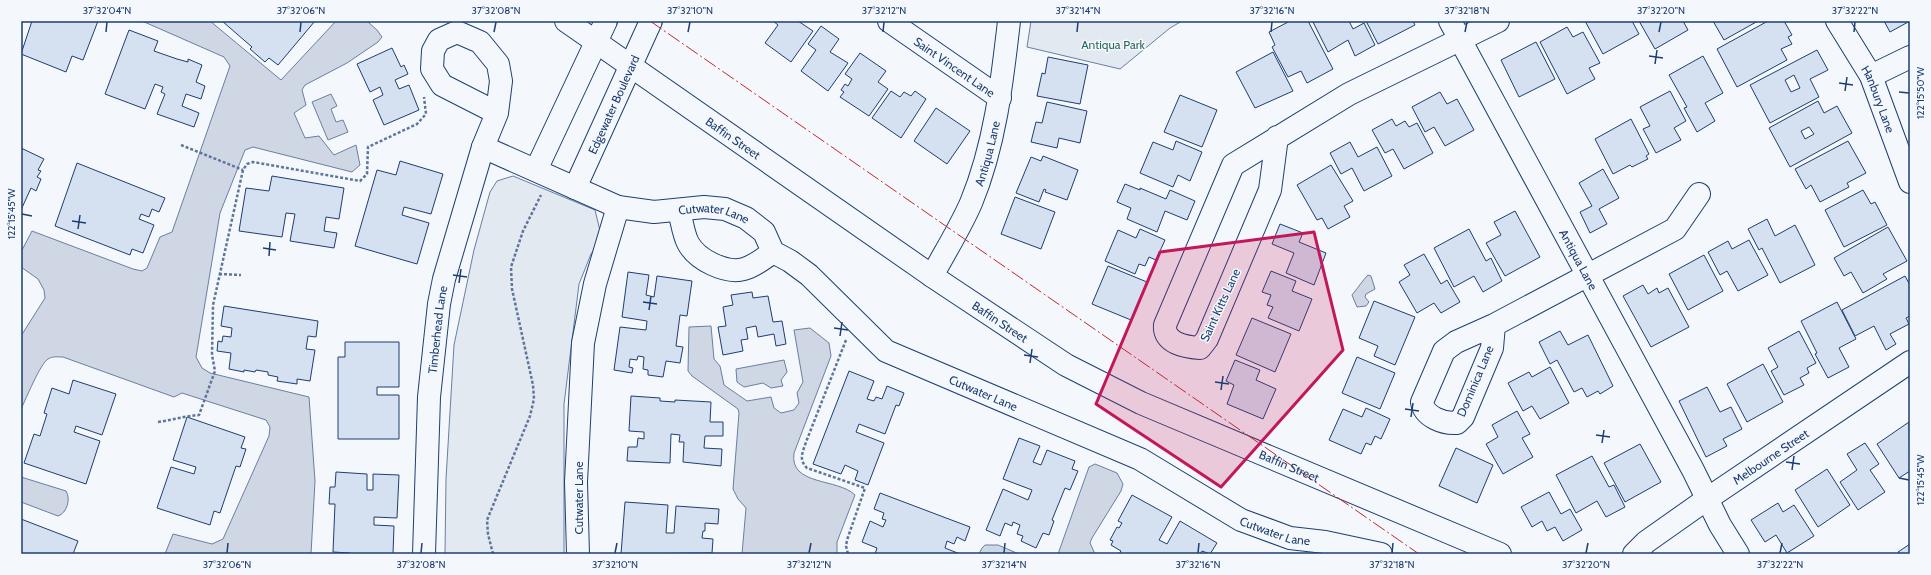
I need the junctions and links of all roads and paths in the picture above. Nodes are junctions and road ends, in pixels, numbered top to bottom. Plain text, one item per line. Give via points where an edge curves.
1 (566, 21) edge
2 (606, 21) edge
3 (651, 21) edge
4 (889, 21) edge
5 (1009, 21) edge
6 (1450, 21) edge
7 (1498, 21) edge
8 (1837, 21) edge
9 (1460, 40) junction
10 (596, 43) junction
11 (1910, 57) edge
12 (630, 66) junction
13 (1871, 76) junction
14 (440, 81) junction
15 (1000, 98) junction
16 (497, 113) junction
17 (1277, 137) junction
18 (181, 145) dead end
19 (483, 147) junction
20 (241, 170) junction
21 (544, 173) junction
22 (1910, 182) edge
23 (575, 188) junction
24 (1699, 194) dead end
25 (618, 207) junction
26 (679, 211) junction
27 (772, 252) junction
28 (220, 274) junction
29 (241, 275) dead end
30 (932, 276) junction
31 (1588, 276) junction
32 (853, 320) junction
33 (1494, 325) dead end
34 (1910, 362) edge
35 (158, 422) dead end
36 (1707, 499) junction
37 (424, 554) edge
38 (493, 554) edge
39 (578, 554) edge
40 (848, 554) edge
41 (1381, 554) edge
42 (1500, 554) edge
43 (1634, 554) edge
44 (1738, 554) edge

1 - 10 street, Baffin Street
2 - 10 street
3 - 12 street, Edgewater Boulevard
4 - 15 street, Saint Vincent Lane
5 - 15 street, Antiqua Lane
6 - 9 street, Antiqua Lane
7 - 9 street, Saint Kitts Lane
8 - 13 street, Hanbury Lane
9 - 17 street, Saint Kitts Lane via 1349,94
9 - 31 street, Antiqua Lane
10 - 12 street, Baffin Street
10 - 21 street
11 - 13 street
12 - 23 street, Edgewater Boulevard
12 - 30 street, Baffin Street
13 - 22 street, Hanbury Lane
14 - 16 street via 442,85
14 - 16 street, Timberhead Lane via 432,69 433,51 439,40 457,32 480,42 498,64 501,81
14 - 20 path via 424,92 426,114 417,124 368,147 367,174 360,181 253,162
15 - 30 street, Antiqua Lane via 982,172 970,204
16 - 19 street, Timberhead Lane
17 - 17 street, Saint Kitts Lane via 1233,165 1165,325 1164,332 1168,339 1189,347 1200,348 1207,339 1270,190
18 - 20 path
19 - 21 street, Cutwater Lane
19 - 37 street, Timberhead Lane via 439,304 429,397
20 - 28 path
21 - 23 street, Cutwater Lane
21 - 38 path via 511,268 512,289 534,399 522,437 487,520
23 - 25 street, Cutwater Lane
24 - 31 street via 1675,229
25 - 26 street, Cutwater Lane via 654,212
25 - 39 street, Cutwater Lane via 594,284 583,343 576,482
26 - 27 street, Cutwater Lane via 704,207 725,209 746,218 764,232
26 - 27 street via 689,245 695,253 711,263 731,270 743,270 756,265
27 - 32 street, Cutwater Lane via 809,275
28 - 29 path
28 - 35 path via 213,305 214,371 199,415
30 - 42 street, Baffin Street via 1066,365 1141,403
31 - 33 street
31 - 36 street, Antiqua Lane
32 - 40 path via 801,458 807,468 865,488 847,540
32 - 41 street, Cutwater Lane via 886,351 1140,459 1241,520 1290,538 1325,542
34 - 36 street, Melbourne Street
36 - 43 street, Melbourne Street via 1646,542
36 - 44 street, Antiqua Lane

